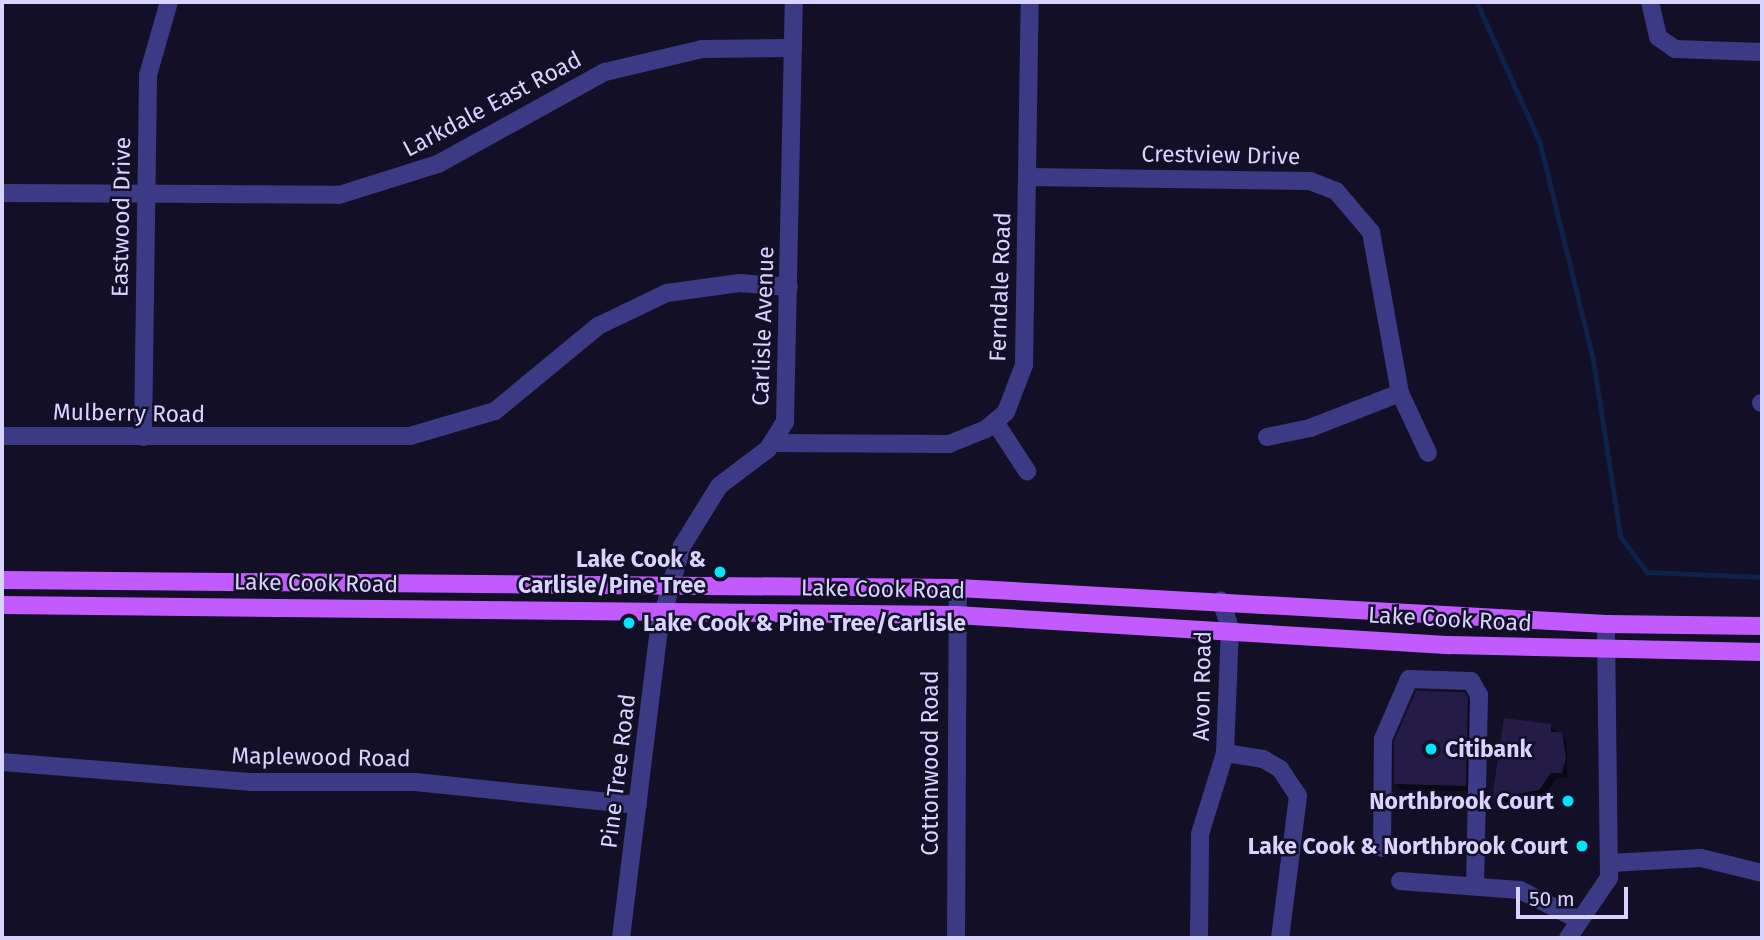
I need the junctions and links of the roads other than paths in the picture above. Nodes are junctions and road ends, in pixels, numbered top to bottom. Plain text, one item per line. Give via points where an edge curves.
1 (169, 2) edge
2 (794, 2) edge
3 (1030, 2) edge
4 (1650, 2) edge
5 (793, 48) junction
6 (1762, 52) edge
7 (1027, 177) junction
8 (2, 192) edge
9 (146, 194) junction
10 (789, 287) junction
11 (1399, 393) junction
12 (995, 422) junction
13 (2, 436) edge
14 (1267, 436) dead end
15 (143, 437) junction
16 (773, 443) junction
17 (1428, 453) dead end
18 (1027, 471) dead end
19 (2, 580) edge
20 (673, 584) junction
21 (958, 588) junction
22 (1221, 600) junction
23 (2, 605) edge
24 (666, 610) junction
25 (957, 615) junction
26 (1606, 624) junction
27 (1762, 625) edge
28 (1230, 628) junction
29 (1606, 650) junction
30 (1762, 652) edge
31 (1225, 753) junction
32 (2, 762) edge
33 (638, 805) junction
34 (1382, 848) dead end
35 (1610, 863) junction
36 (1762, 873) edge
37 (1400, 881) dead end
38 (1475, 885) junction
39 (1577, 919) junction
40 (621, 938) edge
41 (956, 938) edge
42 (1199, 938) edge
43 (1280, 938) edge
44 (1568, 938) edge

1 - 9 street, Eastwood Drive via 148,75
2 - 5 street, Carlisle Avenue
3 - 7 street, Ferndale Road
4 - 6 street via 1658,37 1675,50
5 - 9 street, Larkdale East Road via 702,49 656,57 564,91 404,178 339,195
5 - 10 street, Carlisle Avenue
7 - 11 street, Crestview Drive via 1324,184 1353,206 1371,232
7 - 12 street, Ferndale Road via 1024,365 1018,390
8 - 9 street, Larkdale East Road
9 - 15 street, Eastwood Drive
10 - 15 street, Mulberry Road via 703,285 632,307 571,348 522,395 454,427 365,440
10 - 16 street, Carlisle Avenue via 788,396
11 - 14 street via 1310,428
11 - 17 street, Crestview Drive
12 - 16 street, Ferndale Road via 969,439 933,446
12 - 18 street
13 - 15 street, Mulberry Road
16 - 20 street via 719,486 696,515
19 - 20 main road, Lake Cook Road
20 - 21 main road, Lake Cook Road
20 - 24 street
21 - 22 main road, Lake Cook Road
21 - 25 street, Cottonwood Road
22 - 26 main road, Lake Cook Road
22 - 28 street, Avon Road
23 - 24 main road, Lake Cook Road
24 - 25 main road, Lake Cook Road
24 - 33 street, Pine Tree Road
25 - 28 main road, Lake Cook Road
25 - 41 street, Cottonwood Road
26 - 27 main road, Lake Cook Road
26 - 29 street
28 - 29 main road, Lake Cook Road
28 - 31 street, Avon Road
29 - 30 main road, Lake Cook Road
29 - 35 street
31 - 42 street, Avon Road via 1200,834
31 - 43 street via 1272,764 1293,779 1298,796
32 - 33 street, Maplewood Road via 252,782 415,782
33 - 40 street, Pine Tree Road
34 - 38 street via 1383,739 1409,679 1471,681 1479,695
35 - 36 street via 1701,858
35 - 39 street via 1602,892
37 - 38 street
38 - 39 street via 1520,890
39 - 44 street

